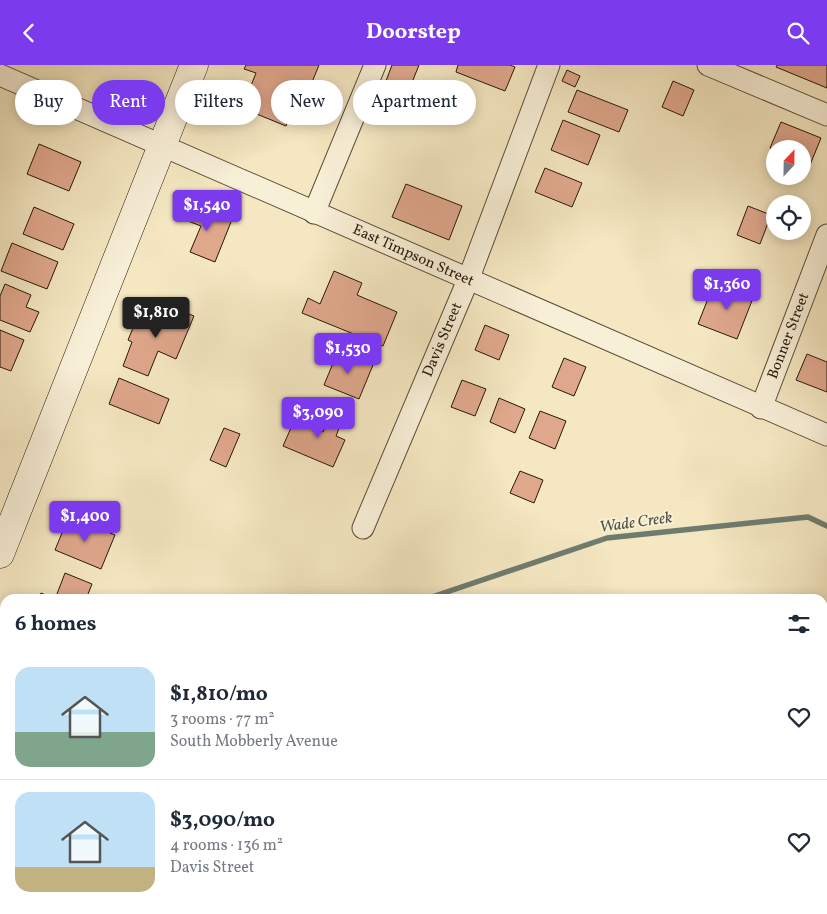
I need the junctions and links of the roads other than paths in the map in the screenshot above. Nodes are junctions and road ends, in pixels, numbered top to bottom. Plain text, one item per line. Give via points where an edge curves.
1 (194, 65) edge
2 (375, 65) edge
3 (548, 65) edge
4 (708, 65) edge
5 (0, 75) edge
6 (827, 115) edge
7 (161, 146) junction
8 (314, 213) junction
9 (827, 235) edge
10 (468, 280) junction
11 (761, 408) junction
12 (827, 435) edge
13 (363, 528) dead end
14 (0, 554) edge

1 - 7 main road
2 - 8 street
3 - 10 street, Davis Street
4 - 6 street
5 - 7 street, East Timpson Street
7 - 8 street, East Timpson Street
7 - 14 main road
8 - 10 street, East Timpson Street
9 - 11 street, Bonner Street
10 - 11 street, East Timpson Street
10 - 13 street, Davis Street
11 - 12 street, East Timpson Street

